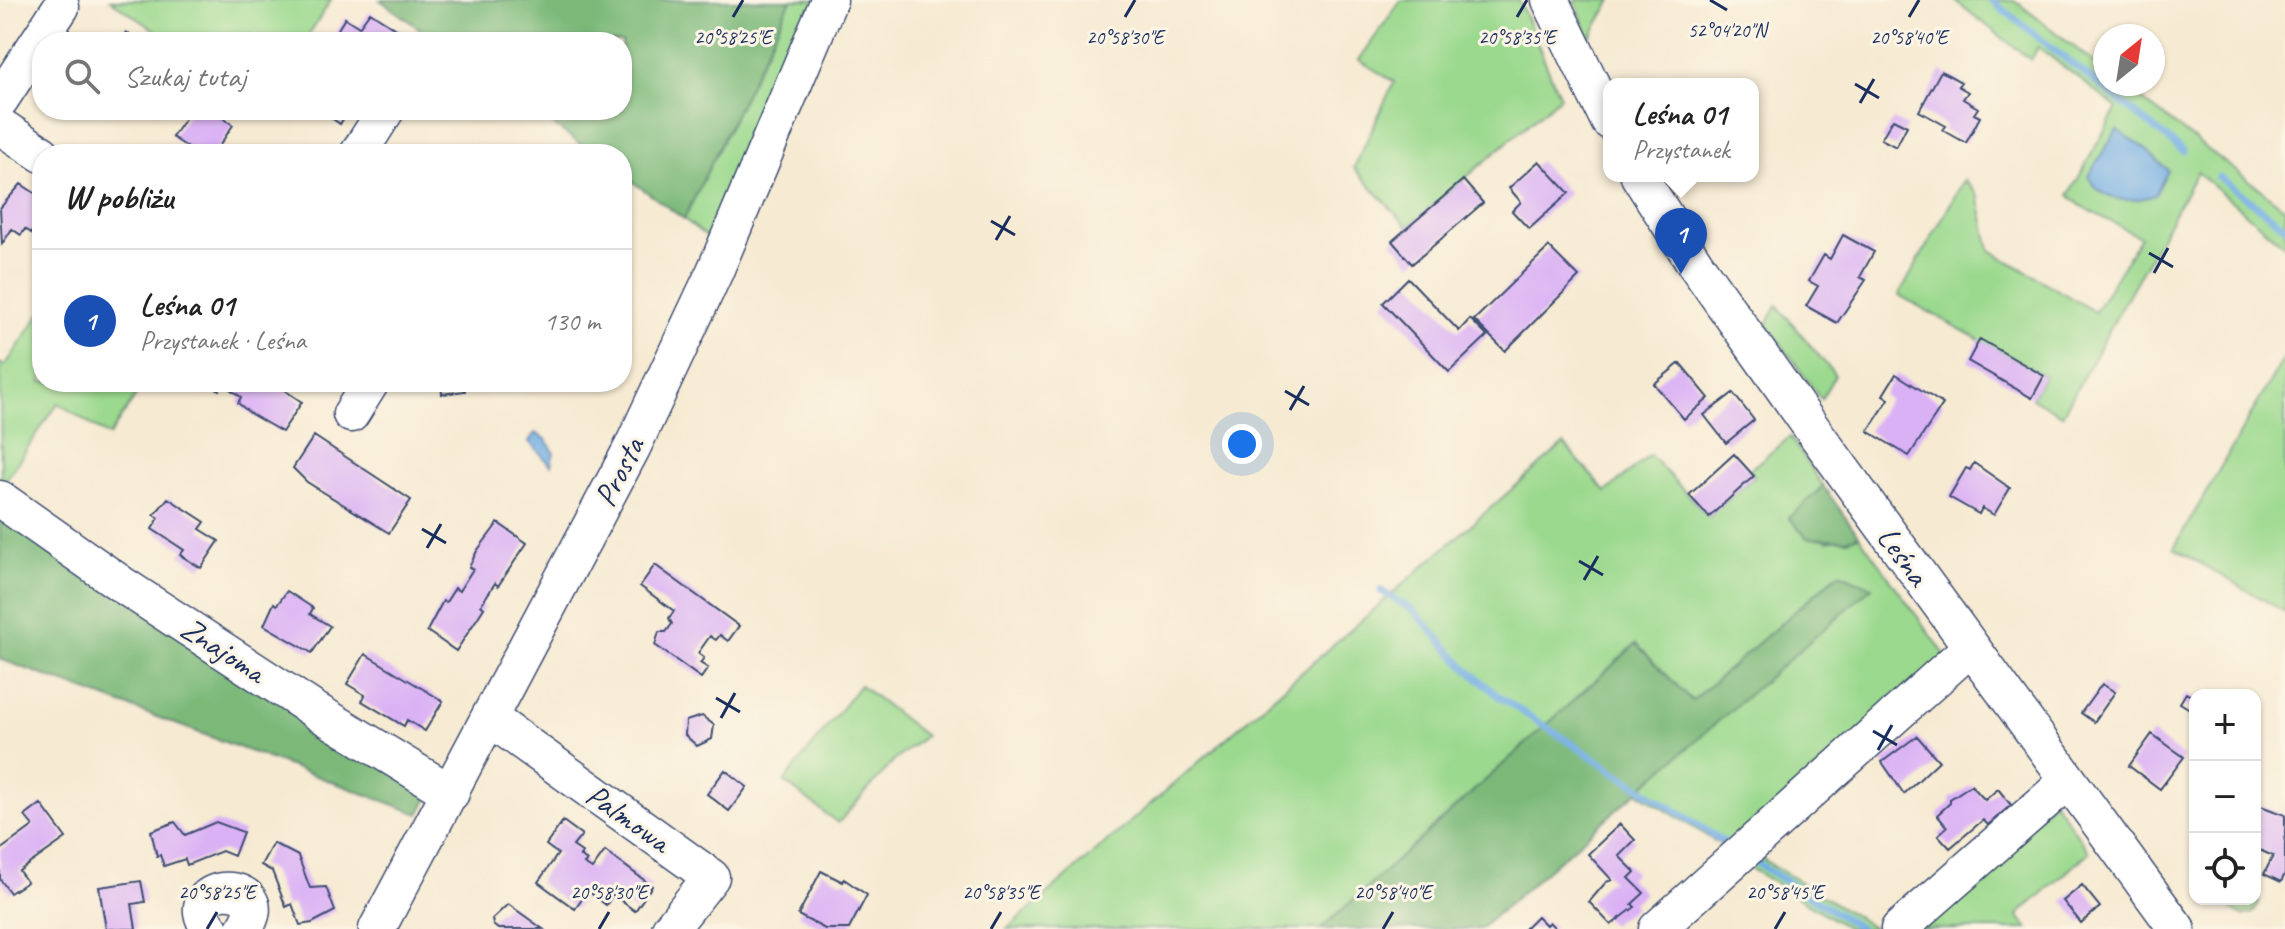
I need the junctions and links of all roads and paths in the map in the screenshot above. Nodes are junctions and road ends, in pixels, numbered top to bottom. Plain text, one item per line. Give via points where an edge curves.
1 (829, 0) edge
2 (1550, 0) edge
3 (61, 7) dead end
4 (45, 32) edge
5 (32, 51) edge
6 (0, 100) edge
7 (1603, 109) edge
8 (380, 120) edge
9 (0, 126) edge
10 (364, 144) edge
11 (32, 147) edge
12 (1643, 182) edge
13 (365, 392) edge
14 (351, 414) dead end
15 (0, 499) edge
16 (1970, 648) junction
17 (491, 719) junction
18 (2068, 781) junction
19 (451, 793) junction
20 (210, 929) edge
21 (244, 929) edge
22 (377, 929) edge
23 (670, 929) edge
24 (1657, 929) edge
25 (1899, 929) edge
26 (2177, 929) edge

1 - 17 street, Prosta via 715,271 632,448 532,630
2 - 7 street
3 - 4 street
5 - 6 street
8 - 10 street
9 - 11 street
12 - 16 street, Leśna via 1696,265
13 - 14 street
15 - 19 street, Znajoma via 147,601
16 - 18 street, Leśna
16 - 24 street
17 - 19 street, Prosta
17 - 23 street, Palmowa via 711,877
18 - 25 street
18 - 26 street, Leśna
19 - 22 street, Prosta
20 - 21 street via 203,906 208,897 226,889 237,890 250,905

